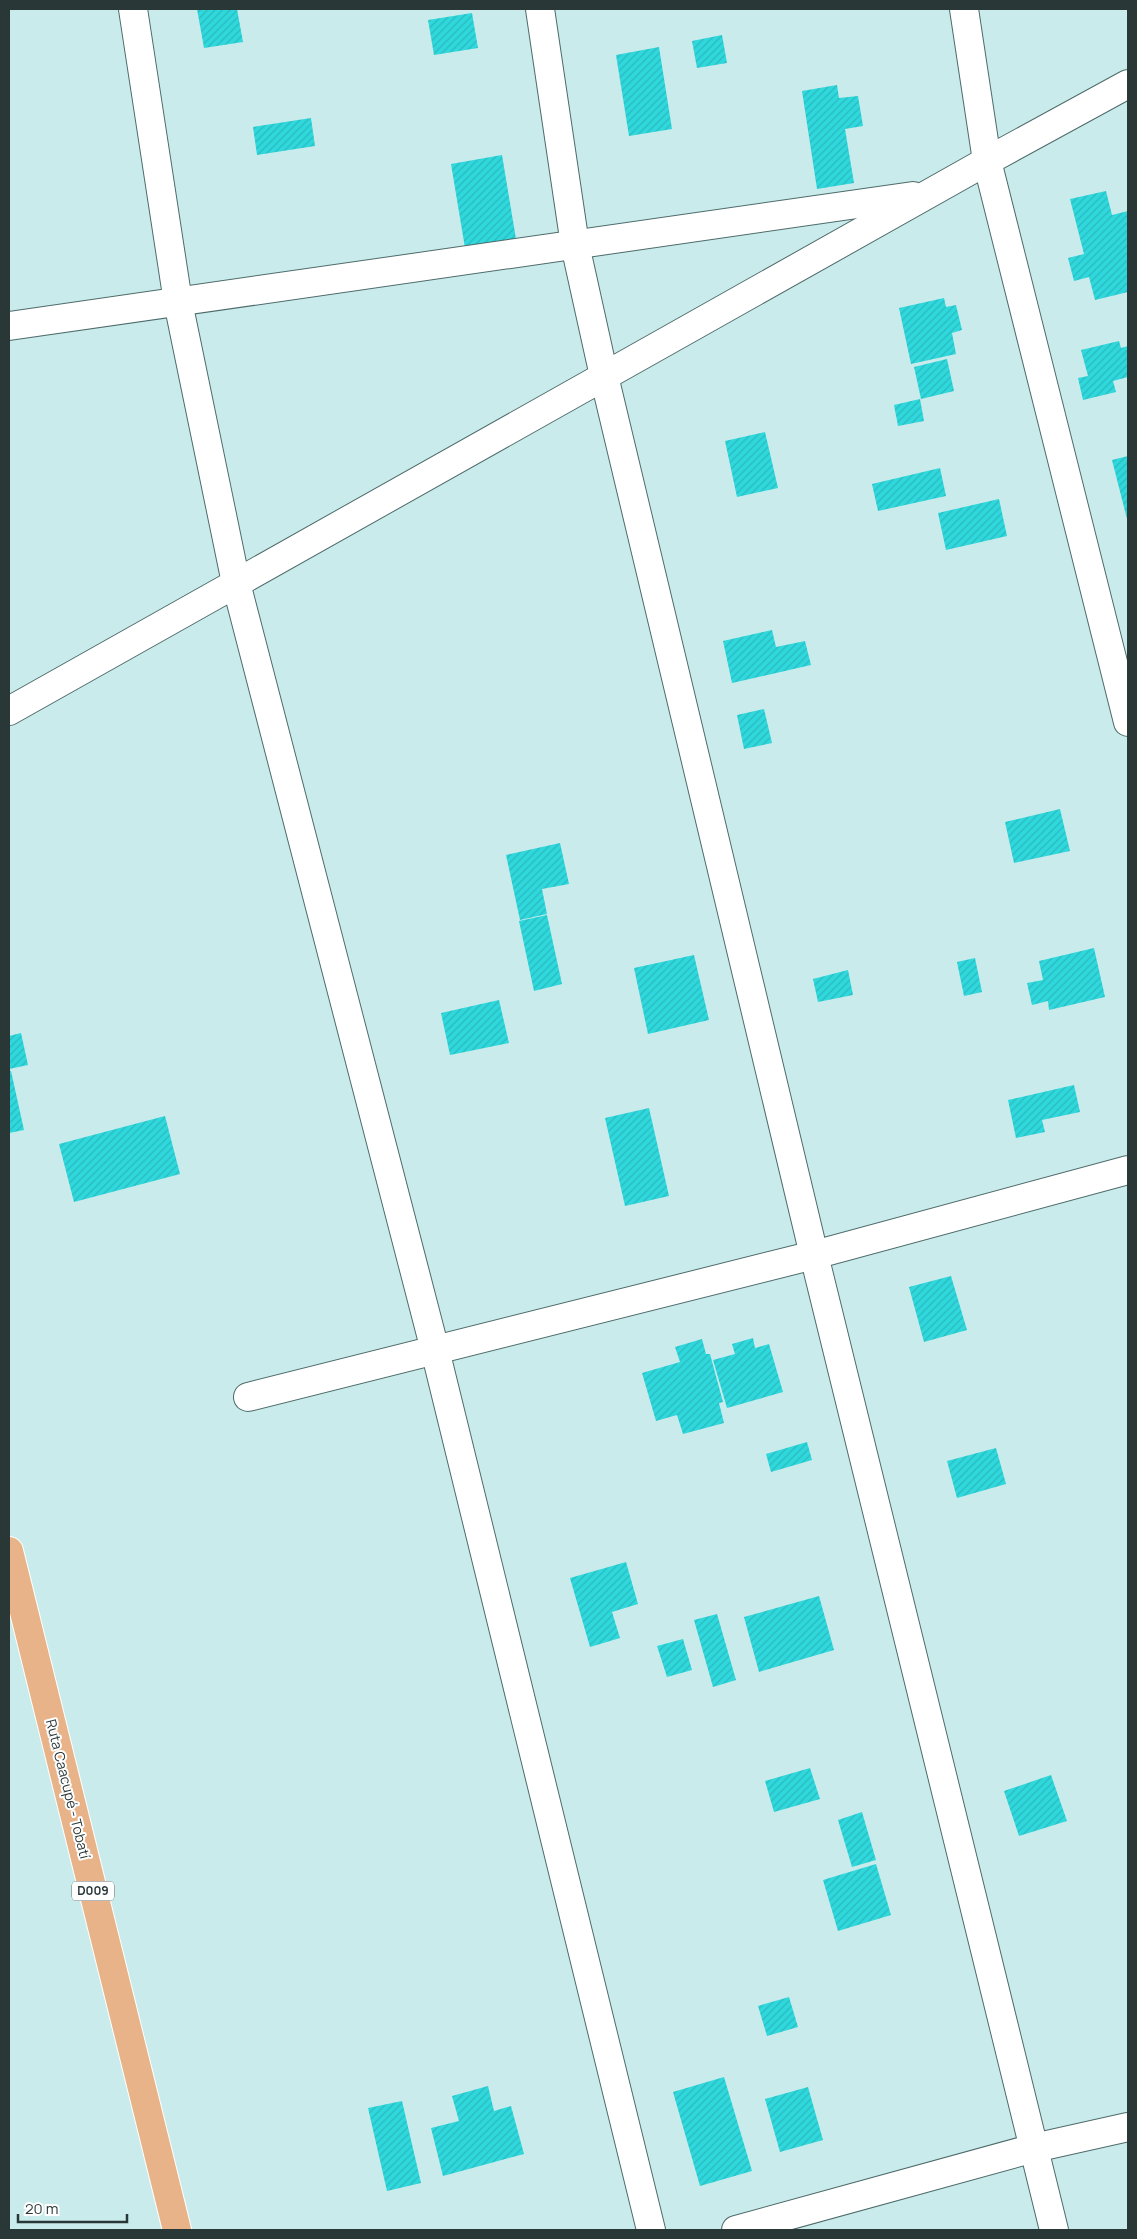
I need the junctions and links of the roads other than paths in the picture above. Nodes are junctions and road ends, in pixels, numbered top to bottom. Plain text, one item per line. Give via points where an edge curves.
1 (132, 9) edge
2 (540, 9) edge
3 (964, 9) edge
4 (1128, 84) edge
5 (987, 161) junction
6 (929, 194) junction
7 (576, 245) junction
8 (178, 302) junction
9 (9, 326) edge
10 (604, 376) junction
11 (236, 583) junction
12 (9, 711) edge
13 (1128, 722) edge
14 (1128, 1170) edge
15 (814, 1255) junction
16 (435, 1350) junction
17 (248, 1397) dead end
18 (9, 1551) edge
19 (1128, 2127) edge
20 (1034, 2148) junction
21 (177, 2230) edge
22 (651, 2230) edge
23 (736, 2230) edge
24 (1054, 2230) edge

1 - 8 street
2 - 7 street
3 - 5 street
4 - 5 street
5 - 6 street
5 - 13 street
6 - 7 street
6 - 10 street
7 - 8 street
7 - 10 street
8 - 9 street
8 - 11 street
10 - 11 street
10 - 15 street
11 - 12 street
11 - 16 street
14 - 15 street
15 - 16 street
15 - 20 street
16 - 17 street
16 - 22 street
18 - 21 main road, Ruta Caacupé - Tobatí / D009
19 - 20 street
20 - 23 street
20 - 24 street

